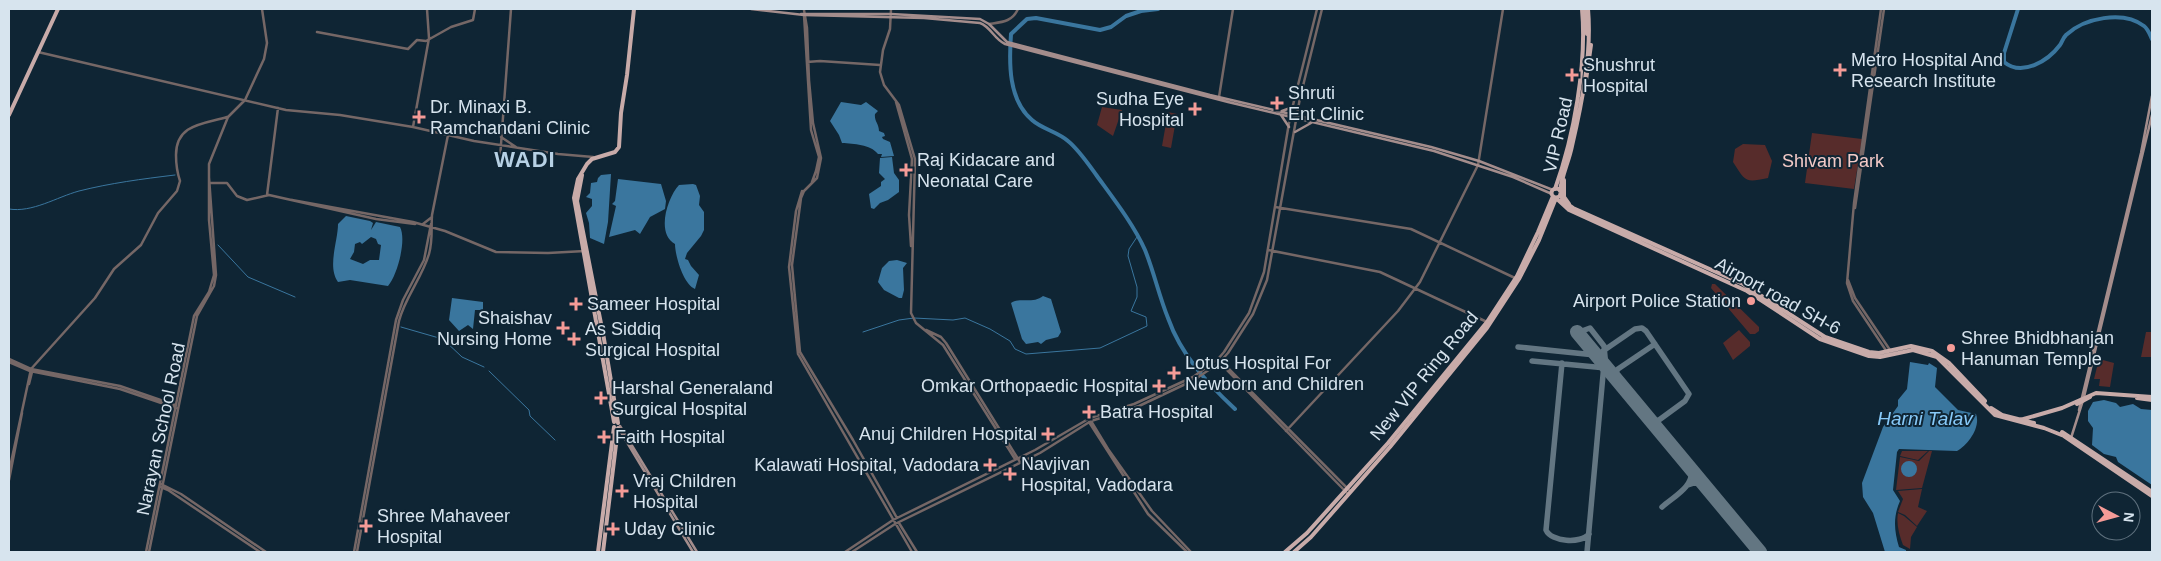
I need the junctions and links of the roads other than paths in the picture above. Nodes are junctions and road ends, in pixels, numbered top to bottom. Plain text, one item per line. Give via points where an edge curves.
1 (58, 9) edge
2 (262, 9) edge
3 (426, 9) edge
4 (475, 9) edge
5 (511, 9) edge
6 (633, 9) edge
7 (751, 9) edge
8 (891, 9) edge
9 (1018, 9) edge
10 (1233, 9) edge
11 (1317, 9) edge
12 (1322, 9) edge
13 (1503, 9) edge
14 (1587, 9) edge
15 (1882, 9) edge
16 (804, 13) edge
17 (891, 15) junction
18 (987, 24) junction
19 (316, 32) dead end
20 (429, 38) junction
21 (38, 52) junction
22 (807, 62) junction
23 (880, 65) junction
24 (1096, 67) junction
25 (1581, 89) junction
26 (2152, 96) edge
27 (1219, 97) junction
28 (245, 100) junction
29 (1293, 107) junction
30 (278, 108) junction
31 (1281, 113) junction
32 (9, 115) edge
33 (2152, 115) edge
34 (1291, 116) junction
35 (228, 117) junction
36 (1298, 117) junction
37 (1312, 122) junction
38 (413, 127) junction
39 (1289, 127) junction
40 (1295, 132) junction
41 (448, 135) junction
42 (501, 137) junction
43 (2145, 143) junction
44 (501, 145) junction
45 (517, 147) junction
46 (616, 151) junction
47 (500, 158) dead end
48 (596, 158) junction
49 (1478, 163) junction
50 (208, 174) junction
51 (1564, 175) junction
52 (210, 183) junction
53 (1556, 194) junction
54 (267, 195) junction
55 (1567, 206) junction
56 (1274, 207) junction
57 (1279, 208) junction
58 (432, 216) junction
59 (421, 224) junction
60 (431, 226) junction
61 (1440, 241) junction
62 (1268, 250) junction
63 (584, 251) junction
64 (1272, 251) junction
65 (1517, 279) junction
66 (1416, 287) junction
67 (795, 307) junction
68 (198, 310) junction
69 (1487, 322) junction
70 (1466, 351) junction
71 (1890, 353) junction
72 (9, 361) edge
73 (1219, 361) junction
74 (32, 369) junction
75 (2152, 399) edge
76 (2082, 400) junction
77 (177, 407) junction
78 (1089, 420) junction
79 (2019, 421) junction
80 (2027, 422) junction
81 (617, 426) junction
82 (1287, 430) junction
83 (2071, 438) junction
84 (1017, 459) junction
85 (1019, 462) junction
86 (9, 472) edge
87 (9, 480) edge
88 (161, 485) junction
89 (1345, 489) junction
90 (1349, 493) junction
91 (2152, 494) edge
92 (897, 518) junction
93 (893, 520) junction
94 (899, 522) junction
95 (895, 524) junction
96 (909, 540) junction
97 (906, 542) junction
98 (147, 552) edge
99 (260, 552) edge
100 (266, 552) edge
101 (356, 552) edge
102 (598, 552) edge
103 (603, 552) edge
104 (693, 552) edge
105 (697, 552) edge
106 (845, 552) edge
107 (852, 552) edge
108 (912, 552) edge
109 (916, 552) edge
110 (1187, 552) edge
111 (1191, 552) edge
112 (1285, 552) edge
113 (1294, 552) edge

1 - 21 main road
2 - 28 street via 266,52
3 - 20 street
4 - 20 street via 474,19
5 - 42 street
6 - 46 main road
6 - 46 main road via 629,62 620,114 620,143
7 - 16 main road
8 - 17 street
9 - 18 street via 1008,21
10 - 27 street
11 - 29 street
12 - 36 street
13 - 49 street
14 - 25 main road
14 - 25 main road
15 - 71 street via 1847,279 1853,301
16 - 17 main road
16 - 22 street
17 - 18 main road
17 - 23 street
18 - 24 main road via 997,39 1006,43
19 - 20 street via 408,49 417,40
20 - 38 street
21 - 28 street
21 - 32 main road
22 - 23 street
22 - 67 street via 821,163 817,178 802,194 797,211 789,267
23 - 84 street via 881,78 896,102 912,159 909,215 912,318 943,345
24 - 27 main road
24 - 31 main road
25 - 51 main road, VIP Road
25 - 53 main road, VIP Road
26 - 43 main road
27 - 31 main road
28 - 30 street
28 - 35 street
29 - 31 main road
29 - 34 street
30 - 38 street
30 - 54 street
31 - 34 main road
31 - 39 main road
33 - 43 main road
34 - 36 main road
34 - 39 street
35 - 50 street via 210,160
35 - 74 street via 190,127 181,134 176,147 176,174 180,181 177,191 158,213 138,249 114,269 95,298
36 - 37 main road
36 - 40 street
36 - 49 main road via 1415,143
37 - 40 main road
37 - 49 main road
38 - 41 street
39 - 56 street
40 - 57 street
41 - 44 street
41 - 58 street
42 - 44 street
42 - 45 street
43 - 76 main road
44 - 45 street
44 - 47 street
45 - 48 street
46 - 48 main road
48 - 63 main road via 582,176 577,196
48 - 63 main road via 582,170 574,200
49 - 53 main road
49 - 61 street
50 - 52 street
50 - 68 street via 214,270 212,286
51 - 53 main road, VIP Road
51 - 55 main road
52 - 54 street via 226,183 238,196 247,200
52 - 68 street via 216,276 214,286
53 - 55 main road, Airport road SH-6
53 - 65 main road, New VIP Ring Road
53 - 65 main road, New VIP Ring Road via 1538,243
54 - 59 street
55 - 71 main road, Airport road SH-6 via 1751,288 1818,334 1864,353
56 - 57 street
56 - 62 street
57 - 61 street via 1400,226
57 - 64 street
58 - 59 street
58 - 60 street
59 - 60 street
60 - 63 street via 496,252
60 - 101 street via 425,264 401,315
61 - 65 street
61 - 66 street
62 - 64 street
62 - 73 street via 1261,286
63 - 81 main road
64 - 66 street via 1380,272
64 - 73 street via 1267,280 1253,314
65 - 69 main road, New VIP Ring Road
65 - 70 main road, New VIP Ring Road via 1487,328
66 - 69 street
66 - 82 street via 1398,311
67 - 92 street via 801,354
67 - 93 street via 798,354
68 - 77 street, Narayan School Road
69 - 70 main road, New VIP Ring Road
70 - 89 main road, New VIP Ring Road
70 - 90 main road, New VIP Ring Road via 1410,424
71 - 79 main road via 1913,350 1937,357 1995,415
72 - 74 street
73 - 78 street via 1197,376
73 - 82 street
74 - 77 street via 120,386
74 - 86 street
74 - 87 street
75 - 76 main road via 2103,395
76 - 79 main road
76 - 80 main road via 2062,411
76 - 83 main road
77 - 88 street, Narayan School Road
78 - 84 street
78 - 85 street via 1040,453
78 - 110 street via 1148,514
78 - 111 street via 1152,511
79 - 80 main road
80 - 83 main road via 2055,429
81 - 102 main road
81 - 103 main road
81 - 104 main road
81 - 105 main road
82 - 89 street
83 - 91 main road
84 - 85 street
84 - 92 street
85 - 94 street
88 - 98 street, Narayan School Road
88 - 99 street
88 - 100 street
89 - 90 street
89 - 112 main road, New VIP Ring Road via 1307,533
90 - 113 main road, New VIP Ring Road
92 - 93 street
92 - 94 street
93 - 95 street
93 - 106 street
94 - 95 street
94 - 96 street
95 - 97 street
95 - 107 street
96 - 97 street
96 - 109 street
97 - 108 street

